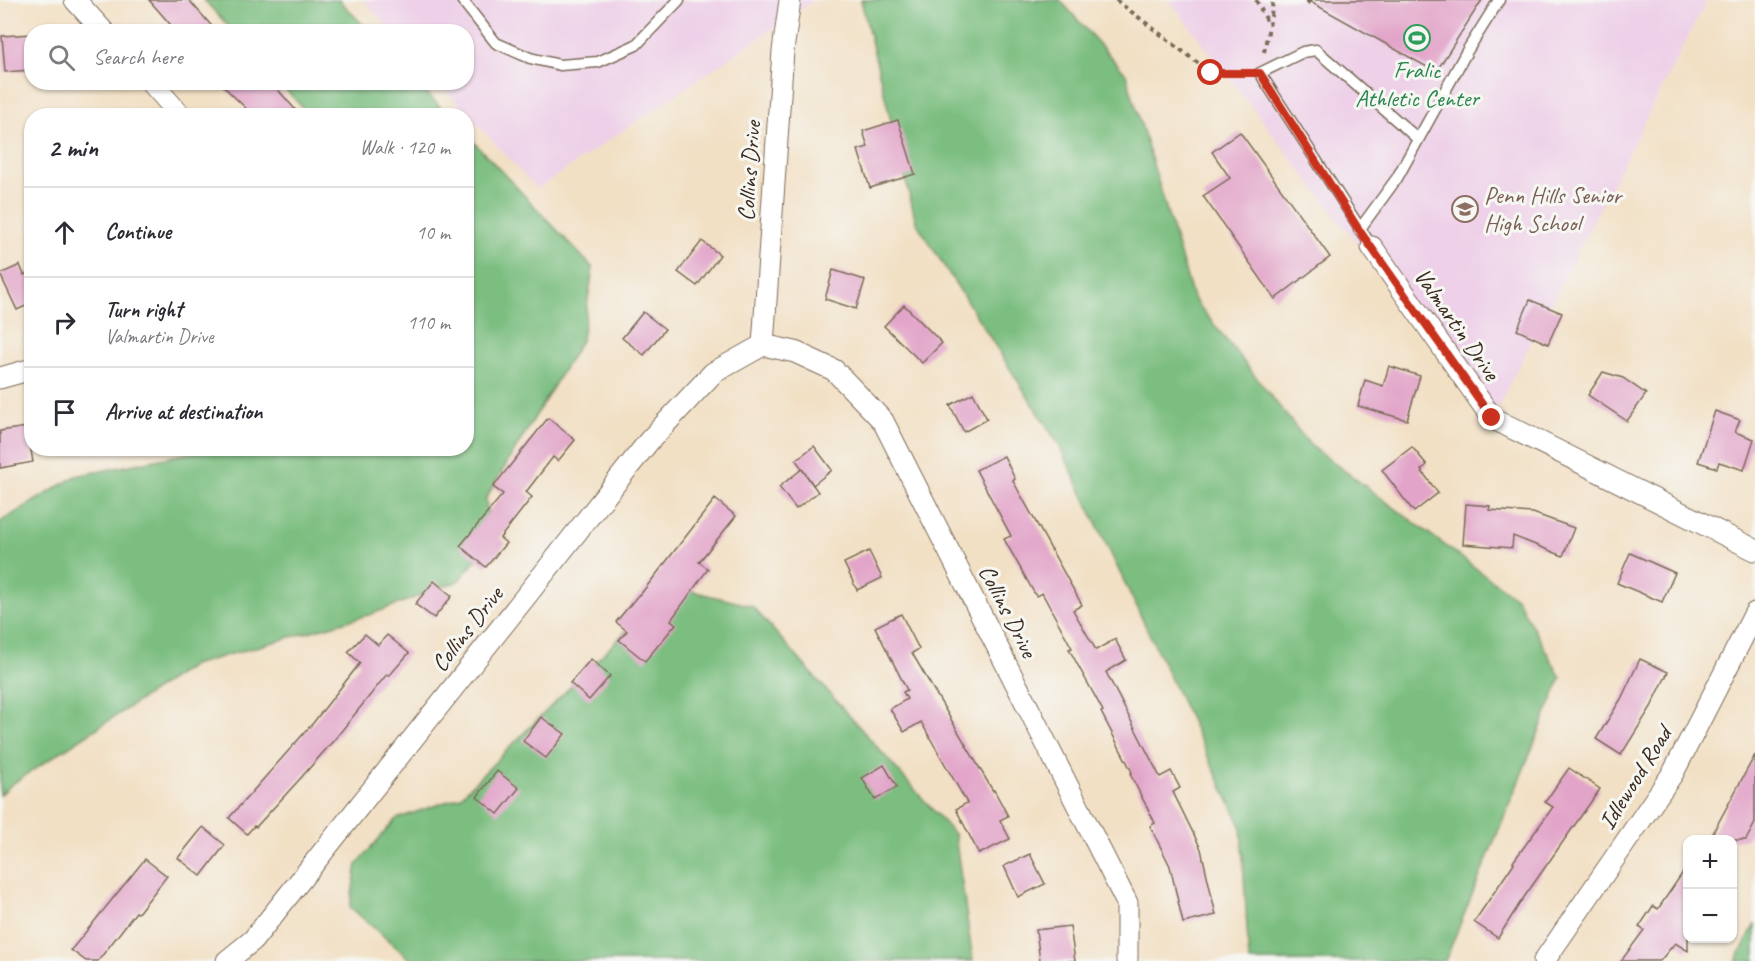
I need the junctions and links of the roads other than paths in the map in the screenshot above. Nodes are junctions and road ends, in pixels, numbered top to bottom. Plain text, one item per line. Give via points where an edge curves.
1 (75, 0) edge
2 (462, 0) edge
3 (679, 0) edge
4 (790, 0) edge
5 (1499, 0) edge
6 (97, 24) edge
7 (158, 90) edge
8 (174, 108) edge
9 (1418, 140) junction
10 (1359, 230) junction
11 (1372, 247) joint
12 (763, 345) junction
13 (24, 371) edge
14 (0, 378) edge
15 (1755, 550) edge
16 (1755, 613) edge
17 (227, 961) edge
18 (1127, 961) edge
19 (1544, 961) edge

1 - 6 street
2 - 3 lane via 496,43 530,58 560,65 598,62 636,45
4 - 12 street, Collins Drive
5 - 9 lane
7 - 8 street
9 - 10 lane via 1397,178
9 - 10 lane, Valmartin Drive via 1316,50 1260,73
10 - 11 lane, Valmartin Drive
11 - 15 street, Valmartin Drive via 1492,418
12 - 17 street, Collins Drive via 713,373 649,441 253,940
12 - 18 street, Collins Drive via 795,352 834,370 883,421 1126,903
13 - 14 street
16 - 19 street, Idlewood Road via 1673,773

